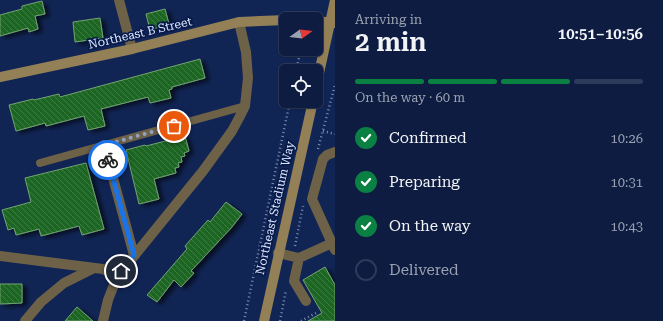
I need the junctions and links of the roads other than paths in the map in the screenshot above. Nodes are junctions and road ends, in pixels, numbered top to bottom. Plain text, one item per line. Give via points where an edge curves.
1 (119, 0) edge
2 (335, 0) edge
3 (279, 20) edge
4 (323, 21) edge
5 (239, 22) junction
6 (333, 22) edge
7 (132, 49) junction
8 (322, 64) edge
9 (0, 77) edge
10 (245, 106) junction
11 (311, 108) edge
12 (104, 145) junction
13 (335, 152) edge
14 (40, 163) dead end
15 (333, 247) edge
16 (278, 253) junction
17 (134, 255) junction
18 (0, 256) edge
19 (299, 258) junction
20 (94, 268) junction
21 (117, 277) junction
22 (306, 301) dead end
23 (26, 321) edge
24 (103, 321) edge
25 (264, 321) edge

1 - 7 street
2 - 6 main road
3 - 5 main road, Northeast B Street
4 - 6 main road
5 - 7 main road, Northeast B Street
5 - 10 street via 248,64
6 - 8 main road
7 - 9 main road, Northeast B Street
10 - 12 lane
10 - 17 street via 232,131 203,171
11 - 16 main road, Northeast Stadium Way
12 - 14 lane
12 - 17 street
13 - 15 street via 323,159 312,199
15 - 19 street
16 - 19 street
16 - 25 main road, Northeast Stadium Way
17 - 21 street
18 - 20 street
19 - 22 street via 294,281
20 - 21 street via 103,269
20 - 23 street via 64,283 41,302
21 - 24 street

